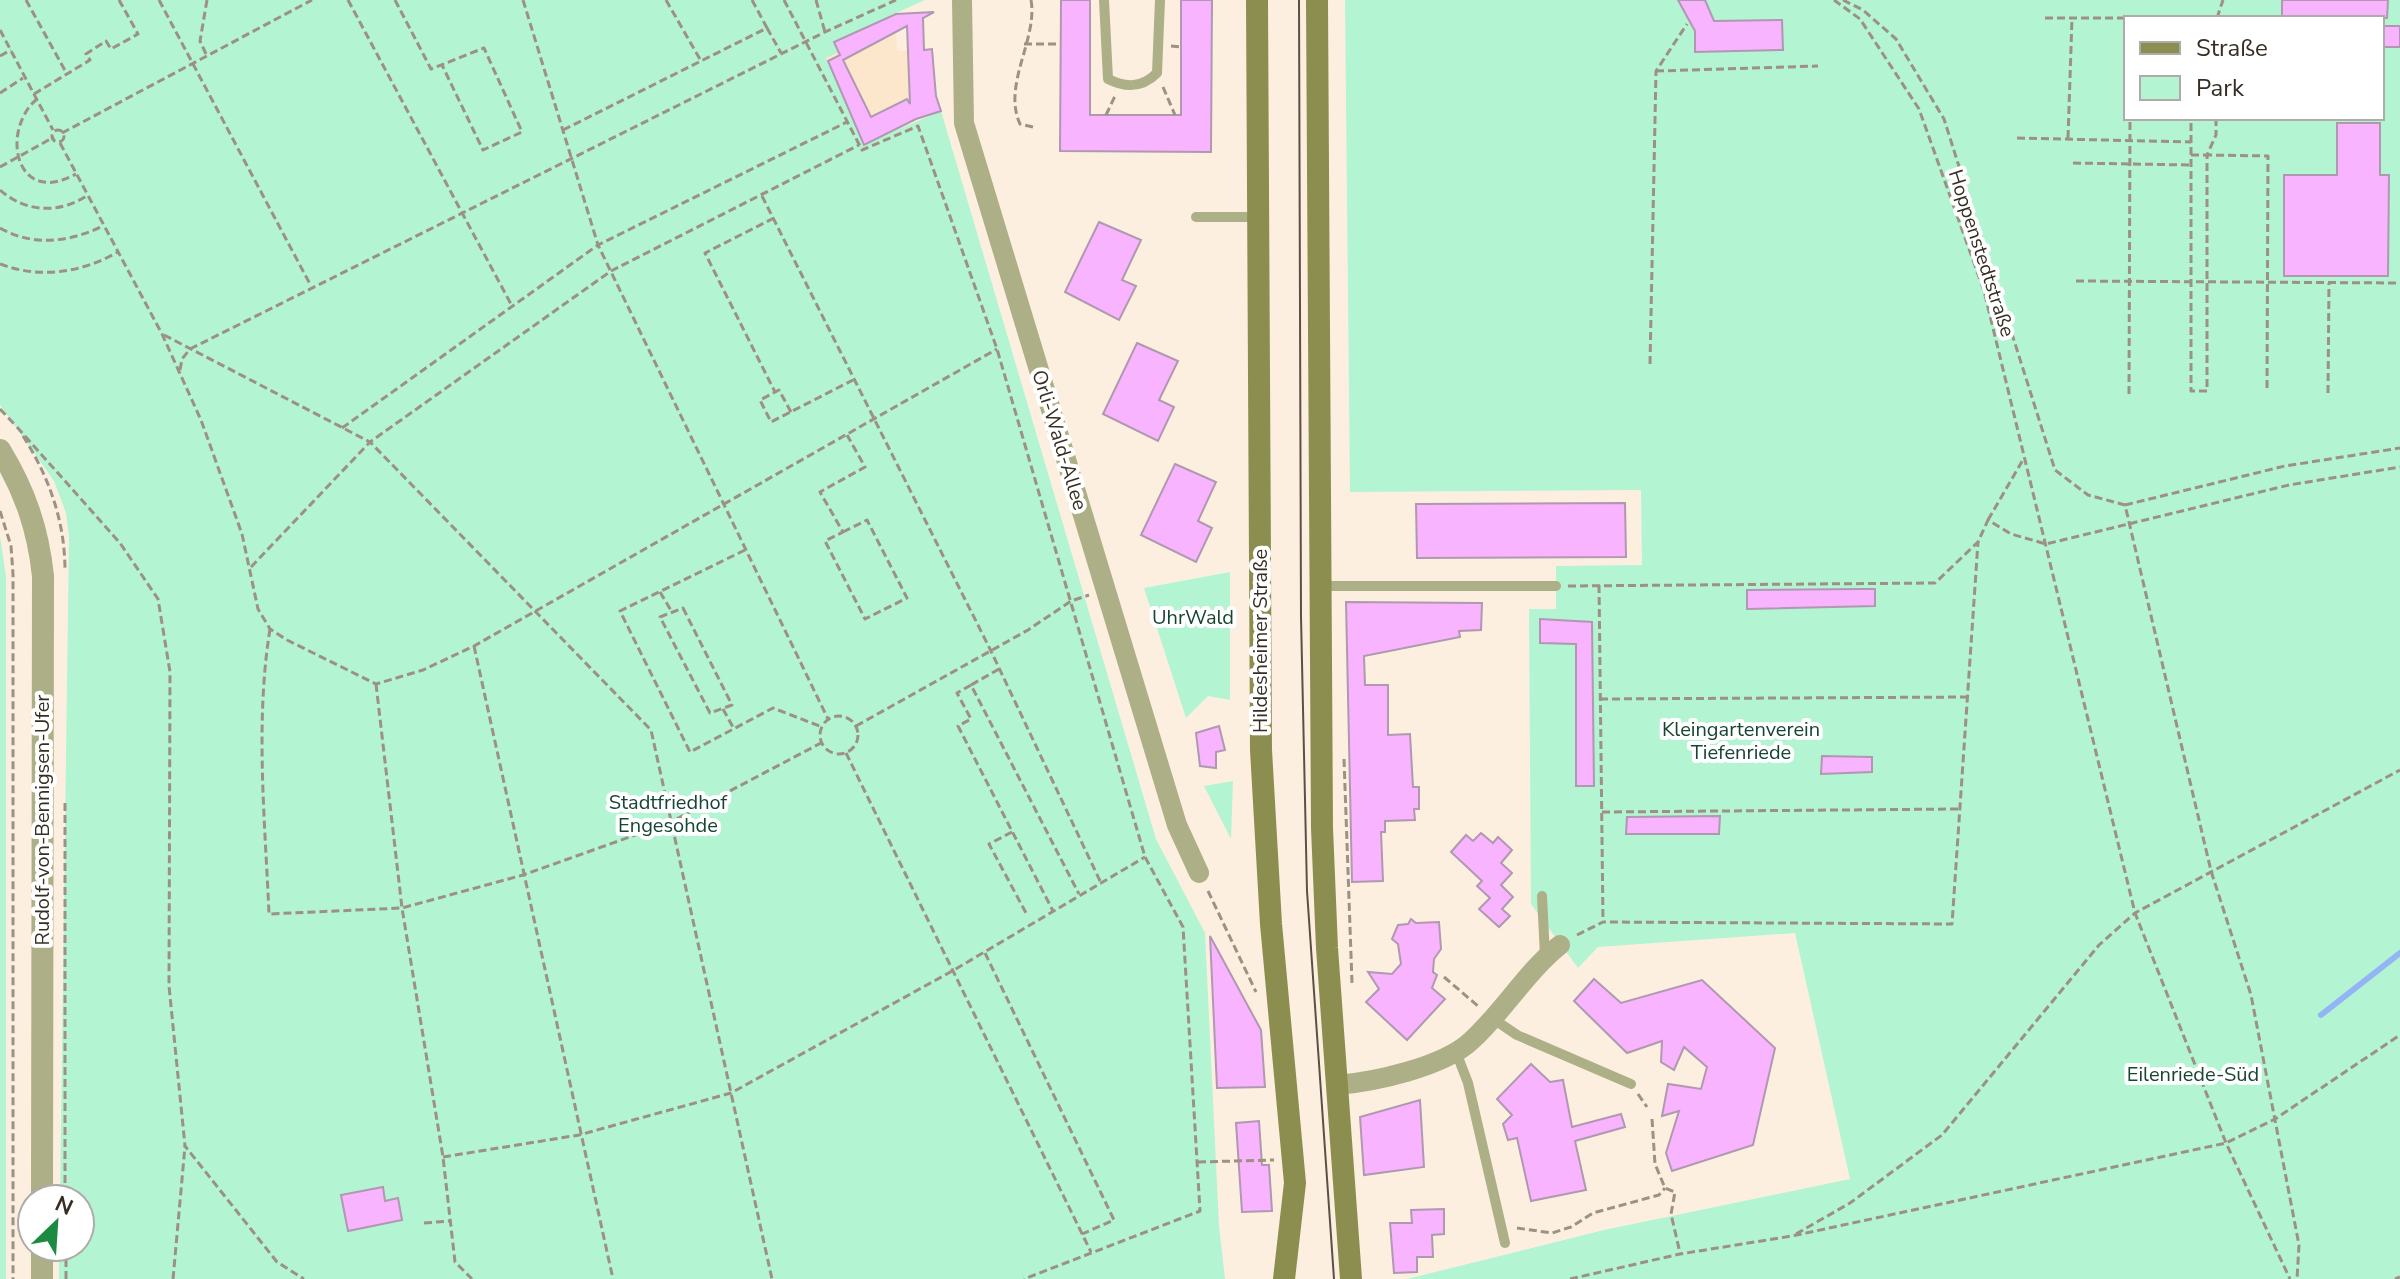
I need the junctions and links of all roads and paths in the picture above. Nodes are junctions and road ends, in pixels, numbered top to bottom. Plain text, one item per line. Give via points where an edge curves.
1 (26, 0) edge
2 (119, 0) edge
3 (159, 0) edge
4 (207, 0) edge
5 (312, 0) edge
6 (348, 0) edge
7 (395, 0) edge
8 (523, 0) edge
9 (666, 0) edge
10 (752, 0) edge
11 (784, 0) edge
12 (816, 0) edge
13 (896, 0) edge
14 (962, 0) edge
15 (1031, 0) edge
16 (1104, 0) edge
17 (1160, 0) edge
18 (1257, 0) edge
19 (1317, 0) edge
20 (1834, 0) edge
21 (1843, 0) edge
22 (2045, 18) dead end
23 (2072, 18) junction
24 (2124, 18) edge
25 (1687, 24) dead end
26 (767, 28) junction
27 (0, 30) edge
28 (825, 32) junction
29 (806, 42) junction
30 (1024, 44) junction
31 (1060, 44) dead end
32 (11, 50) junction
33 (206, 54) junction
34 (781, 54) junction
35 (0, 56) edge
36 (701, 61) junction
37 (191, 62) junction
38 (442, 65) junction
39 (1818, 66) dead end
40 (1656, 71) junction
41 (1157, 73) junction
42 (67, 74) junction
43 (25, 77) junction
44 (1120, 85) junction
45 (0, 93) edge
46 (34, 94) junction
47 (37, 99) junction
48 (1106, 115) dead end
49 (1175, 115) dead end
50 (15, 116) dead end
51 (2130, 120) edge
52 (2191, 120) edge
53 (2216, 120) edge
54 (847, 122) junction
55 (1033, 127) dead end
56 (53, 130) junction
57 (563, 130) junction
58 (64, 132) junction
59 (54, 137) junction
60 (2017, 138) dead end
61 (2068, 139) junction
62 (2129, 141) junction
63 (2191, 142) junction
64 (60, 143) junction
65 (859, 145) junction
66 (8, 153) dead end
67 (2191, 155) junction
68 (2207, 155) junction
69 (10, 161) junction
70 (572, 161) junction
71 (2073, 163) dead end
72 (2129, 164) junction
73 (2191, 165) junction
74 (0, 167) edge
75 (76, 173) junction
76 (0, 190) edge
77 (88, 195) junction
78 (762, 196) junction
79 (461, 213) junction
80 (1196, 217) dead end
81 (1258, 217) junction
82 (774, 218) junction
83 (104, 225) junction
84 (0, 228) edge
85 (598, 245) junction
86 (118, 252) junction
87 (0, 264) edge
88 (611, 271) junction
89 (2076, 281) dead end
90 (2129, 281) junction
91 (2191, 282) junction
92 (2207, 282) junction
93 (2267, 282) junction
94 (2329, 283) junction
95 (2400, 283) edge
96 (311, 287) junction
97 (512, 306) junction
98 (162, 334) junction
99 (190, 349) junction
100 (997, 349) junction
101 (1650, 364) dead end
102 (180, 370) junction
103 (853, 380) junction
104 (2267, 391) dead end
105 (775, 392) junction
106 (2328, 393) dead end
107 (2129, 394) dead end
108 (791, 412) junction
109 (872, 420) junction
110 (17, 427) dead end
111 (342, 428) junction
112 (847, 435) junction
113 (370, 442) junction
114 (2400, 448) edge
115 (0, 450) edge
116 (2024, 457) junction
117 (2400, 467) edge
118 (723, 505) junction
119 (2125, 505) junction
120 (0, 511) edge
121 (1988, 520) junction
122 (2130, 523) junction
123 (843, 532) junction
124 (1978, 542) junction
125 (2046, 544) junction
126 (745, 550) junction
127 (251, 567) junction
128 (1599, 585) junction
129 (1319, 586) junction
130 (1556, 586) joint
131 (1105, 589) junction
132 (660, 592) junction
133 (1071, 601) junction
134 (535, 612) junction
135 (672, 612) junction
136 (270, 629) junction
137 (474, 646) junction
138 (990, 649) junction
139 (999, 669) junction
140 (376, 684) junction
141 (971, 685) junction
142 (1967, 697) junction
143 (1600, 699) junction
144 (723, 709) junction
145 (828, 719) junction
146 (856, 726) junction
147 (822, 727) junction
148 (734, 729) junction
149 (821, 743) junction
150 (1343, 751) dead end
151 (846, 753) junction
152 (2400, 770) edge
153 (1959, 809) junction
154 (1602, 812) junction
155 (669, 823) junction
156 (1012, 832) junction
157 (1145, 857) junction
158 (2211, 871) junction
159 (1199, 873) joint
160 (523, 875) junction
161 (1101, 883) junction
162 (1079, 895) junction
163 (1542, 896) dead end
164 (402, 908) junction
165 (1053, 911) junction
166 (1026, 913) dead end
167 (2135, 913) junction
168 (1603, 922) junction
169 (1553, 950) junction
170 (984, 952) junction
171 (954, 970) junction
172 (1444, 977) dead end
173 (1352, 994) dead end
174 (1280, 1016) junction
175 (1492, 1018) junction
176 (2400, 1035) edge
177 (1456, 1052) junction
178 (1631, 1084) dead end
179 (1337, 1085) junction
180 (731, 1093) junction
181 (1652, 1119) dead end
182 (2275, 1119) junction
183 (579, 1135) junction
184 (2226, 1143) junction
185 (185, 1146) junction
186 (443, 1157) junction
187 (1278, 1160) dead end
188 (1197, 1162) junction
189 (42, 1183) edge
190 (1665, 1188) junction
191 (451, 1221) junction
192 (424, 1223) dead end
193 (1501, 1226) junction
194 (1082, 1234) junction
195 (1792, 1236) junction
196 (1505, 1243) dead end
197 (1092, 1254) junction
198 (1680, 1254) junction
199 (13, 1279) edge
200 (173, 1279) edge
201 (304, 1279) edge
202 (472, 1279) edge
203 (613, 1279) edge
204 (772, 1279) edge
205 (1024, 1279) edge
206 (1284, 1279) edge
207 (1351, 1279) edge
208 (1570, 1279) edge
209 (2290, 1279) edge
210 (2297, 1279) edge

1 - 42 path
2 - 42 path via 138,34 111,49 106,41 86,54 90,60
3 - 37 path
4 - 33 path via 200,41
5 - 33 path
6 - 79 path
7 - 38 path via 431,69
8 - 57 path
9 - 36 path
10 - 26 path
11 - 29 path
12 - 28 path
13 - 28 path
14 - 131 street, Orli-Wald-Allee via 964,123
15 - 30 path
16 - 44 lane via 1105,69 1108,79
17 - 41 lane
18 - 81 main road, Hildesheimer Straße
19 - 129 main road
20 - 116 path, Hoppenstedtstraße via 1860,19 1919,109 1984,291
21 - 119 path via 1896,39 1944,119 2055,470 2088,495
22 - 23 path
23 - 24 path
23 - 61 path
25 - 40 path
26 - 34 path
26 - 36 path
27 - 32 path
28 - 29 path
29 - 34 path
29 - 54 path
30 - 31 path
30 - 55 path via 1015,113 1020,124
32 - 35 path
32 - 43 path
33 - 37 path
34 - 70 path
36 - 57 path
37 - 58 path
37 - 96 path
38 - 38 path via 484,48 522,132 483,150
39 - 40 path
40 - 101 path
41 - 44 lane via 1148,82
41 - 49 path
42 - 46 path
43 - 45 path
43 - 46 path
44 - 48 path
46 - 47 path
47 - 50 path
47 - 56 path
51 - 62 path
52 - 63 path
53 - 68 path
54 - 65 path
54 - 85 path
56 - 58 path
56 - 59 path
57 - 70 path
58 - 64 path
59 - 64 path
59 - 69 path
60 - 61 path
61 - 62 path
62 - 63 path
62 - 72 path
63 - 67 path
64 - 75 path
65 - 78 path
65 - 100 path via 862,150 918,126
66 - 69 path
67 - 68 path
67 - 73 path
68 - 92 path
68 - 93 path via 2268,156
69 - 74 path
69 - 75 path via 25,177 42,183 58,183
70 - 79 path
70 - 85 path
71 - 72 path
72 - 73 path
72 - 90 path
73 - 91 path
75 - 77 path
76 - 77 path via 42,210 65,207
77 - 83 path
78 - 82 path
78 - 88 path
79 - 96 path
79 - 97 path
80 - 81 lane
81 - 174 main road, Hildesheimer Straße via 1261,750
82 - 103 path
82 - 105 path via 705,253
83 - 84 path via 56,241 29,239
83 - 86 path
85 - 88 path
85 - 97 path
86 - 87 path via 84,267 50,273
86 - 98 path
88 - 113 path
88 - 118 path
89 - 90 path
90 - 91 path
90 - 107 path
91 - 92 path
91 - 92 path via 2191,391 2207,391
92 - 93 path
93 - 94 path
93 - 104 path
94 - 95 path
94 - 106 path
96 - 99 path
97 - 111 path
98 - 99 path
98 - 102 path
99 - 102 path
99 - 111 path
100 - 109 path
100 - 133 path
102 - 127 path via 223,475
103 - 108 path
103 - 109 path
105 - 108 path via 779,390
105 - 108 path via 760,400 771,422
109 - 112 path
109 - 138 path
110 - 185 path via 120,543 158,599 170,672 169,986
111 - 113 path
112 - 118 path
112 - 123 path via 865,467 820,492
113 - 127 path
113 - 134 path
114 - 119 path via 2285,466
115 - 189 street, Rudolf-von-Bennigsen-Ufer via 30,509 43,576
116 - 121 path
116 - 125 path, Hoppenstedtstraße
117 - 122 path via 2289,485
118 - 126 path
118 - 134 path
119 - 122 path
120 - 199 path via 13,574
121 - 124 path
121 - 125 path via 2011,534
122 - 125 path
122 - 158 path
123 - 123 path via 825,541 865,619 907,598 867,520
124 - 128 path via 1935,583
124 - 142 path
125 - 167 path, Hoppenstedtstraße
126 - 132 path
126 - 145 path
127 - 136 path via 258,609
128 - 130 path
128 - 143 path
129 - 130 lane
129 - 179 main road via 1322,828
131 - 133 path
131 - 159 street, Orli-Wald-Allee via 1177,825
132 - 135 path
132 - 148 path via 620,611 690,752
133 - 138 path
133 - 157 path
134 - 137 path
134 - 155 path via 651,730
135 - 144 path via 683,608 732,705
135 - 144 path via 660,617 702,699 710,713
136 - 140 path
136 - 164 path via 264,665 269,914
137 - 140 path
137 - 160 path
138 - 139 path
138 - 146 path
139 - 141 path
139 - 161 path
140 - 164 path
141 - 156 path via 957,693 971,719 958,726
141 - 162 path
142 - 143 path
142 - 153 path
143 - 154 path
144 - 148 path
145 - 146 path via 844,716
145 - 147 path
146 - 151 path via 858,738
147 - 148 path via 773,708
147 - 149 path
149 - 151 path via 835,754
149 - 155 path
150 - 173 path
151 - 171 path
152 - 158 path
153 - 154 path
153 - 168 path via 1952,924
154 - 168 path
155 - 160 path
155 - 180 path
156 - 165 path
156 - 166 path via 989,844
157 - 161 path
157 - 188 path via 1183,927
158 - 167 path
158 - 182 path via 2251,995
159 - 174 path via 1268,1017
160 - 164 path
160 - 183 path
161 - 162 path
162 - 165 path
163 - 169 lane
164 - 186 path
165 - 170 path
167 - 184 path, Hoppenstedtstraße
167 - 195 path via 2099,945 1942,1135 1850,1203
168 - 169 path
169 - 175 street
170 - 171 path
170 - 194 path via 1114,1220
171 - 180 path
171 - 194 path
172 - 175 path
174 - 206 main road, Hildesheimer Straße via 1295,1183
175 - 177 street
175 - 178 lane via 1517,1035
176 - 182 path
177 - 179 street via 1381,1078
177 - 193 lane
179 - 207 main road
180 - 183 path
180 - 204 path
181 - 190 path via 1655,1164
182 - 184 path
182 - 210 path via 2299,1245
183 - 186 path
183 - 203 path
184 - 195 path
184 - 209 path, Hoppenstedtstraße
185 - 200 path
185 - 201 path via 277,1262
186 - 191 path
187 - 188 path
188 - 197 path via 1200,1211
190 - 193 path via 1659,1195 1593,1213 1552,1233
190 - 198 path via 1675,1192 1671,1214
191 - 192 path
191 - 202 path via 455,1262
193 - 196 lane
194 - 197 path
195 - 198 path
197 - 205 path
198 - 208 path

